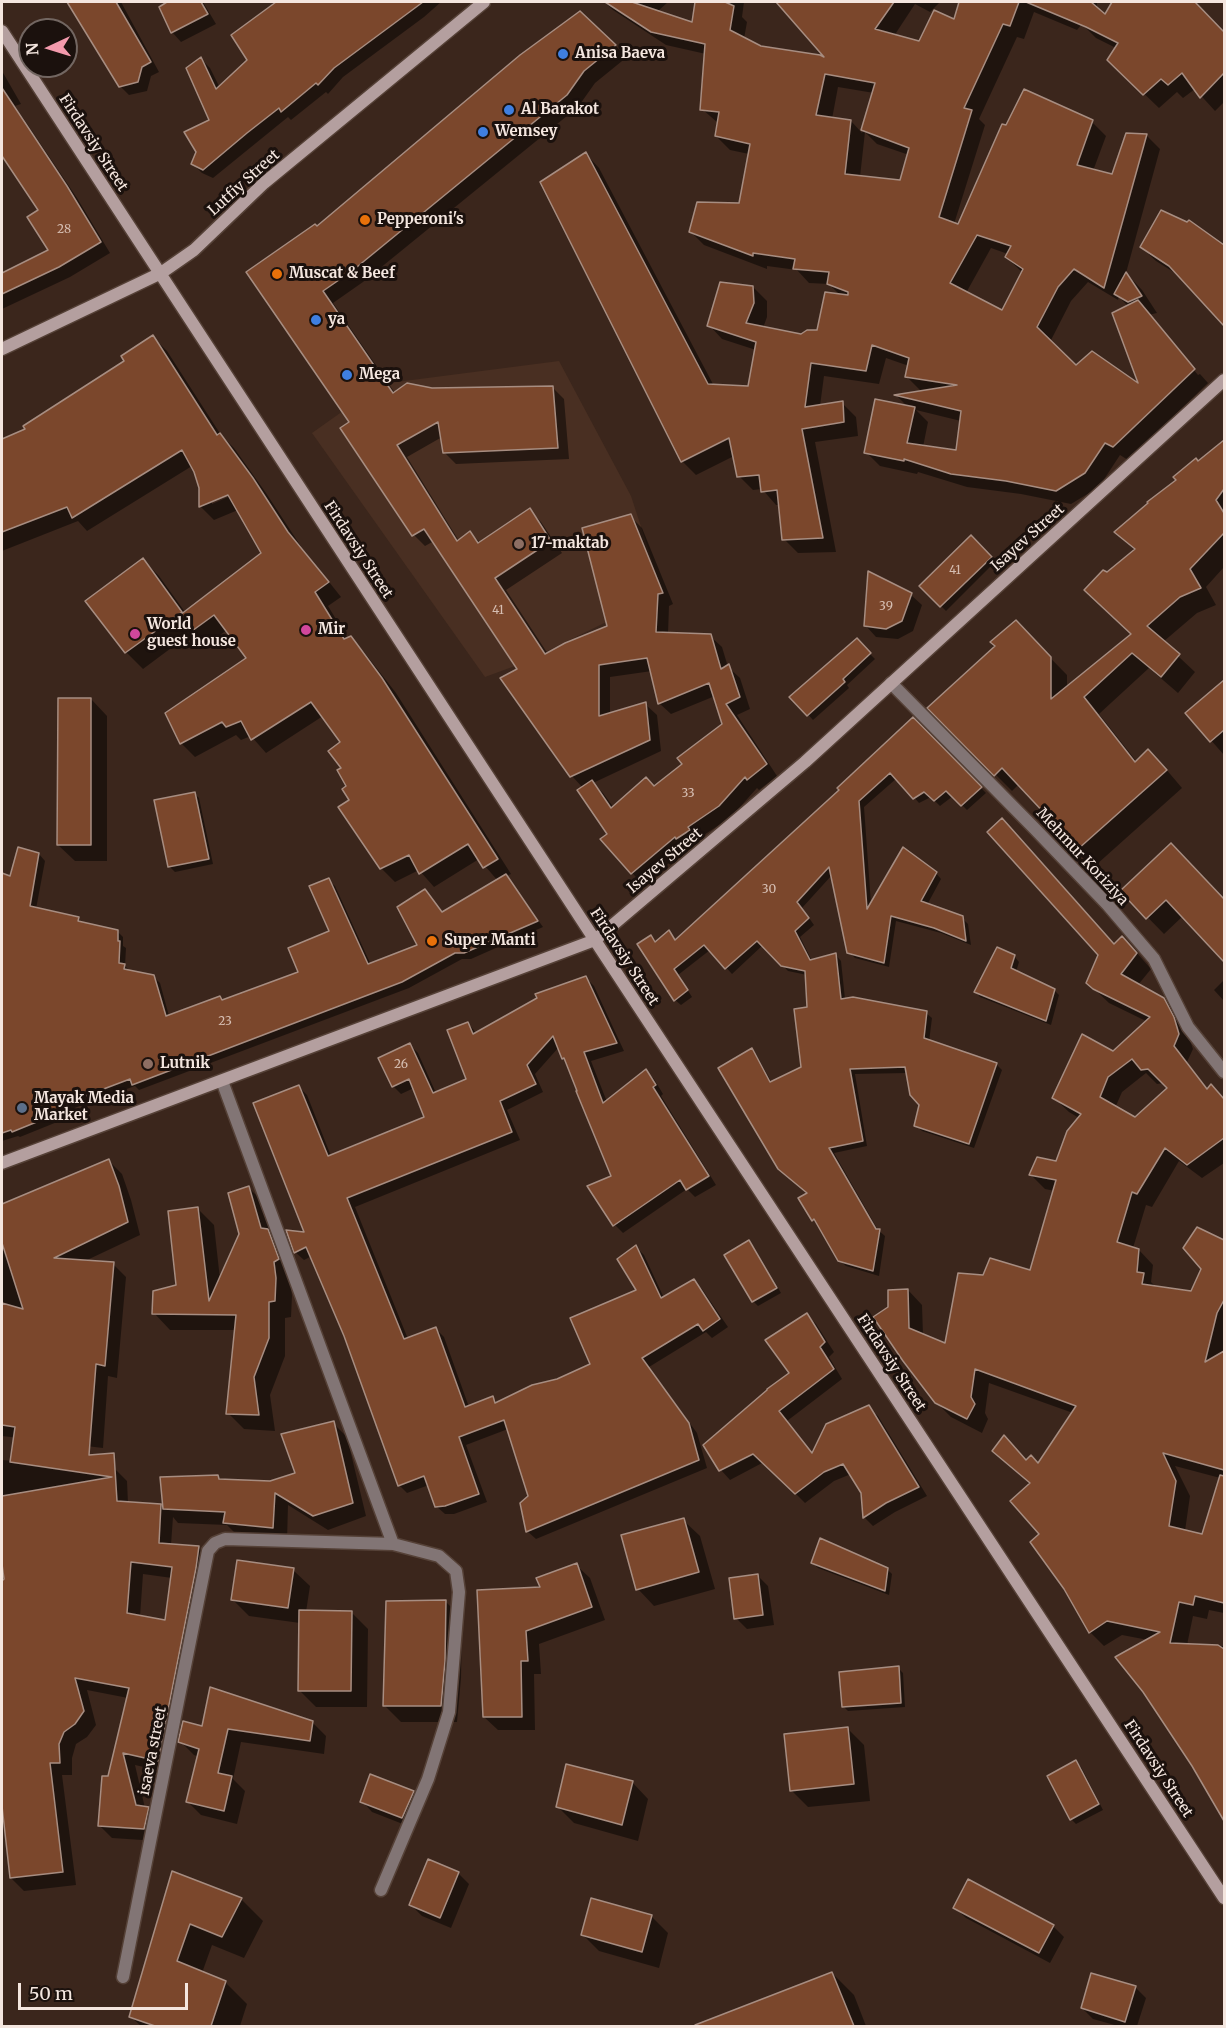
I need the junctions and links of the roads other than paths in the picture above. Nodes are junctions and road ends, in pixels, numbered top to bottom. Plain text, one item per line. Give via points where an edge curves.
1 (484, 2) edge
2 (2, 31) edge
3 (160, 273) junction
4 (2, 349) edge
5 (1224, 380) edge
6 (891, 683) junction
7 (595, 940) junction
8 (1224, 1072) edge
9 (222, 1081) junction
10 (2, 1163) edge
11 (393, 1544) junction
12 (381, 1890) dead end
13 (1224, 1898) edge
14 (123, 1977) dead end

1 - 3 main road, Lutfiy Street via 264,183 194,250
2 - 3 main road, Firdavsiy Street
3 - 4 main road, Lutfiy Street
3 - 7 main road, Firdavsiy Street
5 - 6 main road, Isayev Street
6 - 7 main road, Isayev Street via 805,762
6 - 8 street, Mehmur Koriziya via 1107,904 1154,959 1188,1027
7 - 9 main road, Isayev Street
7 - 13 main road, Firdavsiy Street
9 - 10 main road, Isayev Street
9 - 11 street
11 - 12 street via 439,1556 456,1572 459,1592 449,1712 428,1779
11 - 14 street via 225,1539 208,1551

